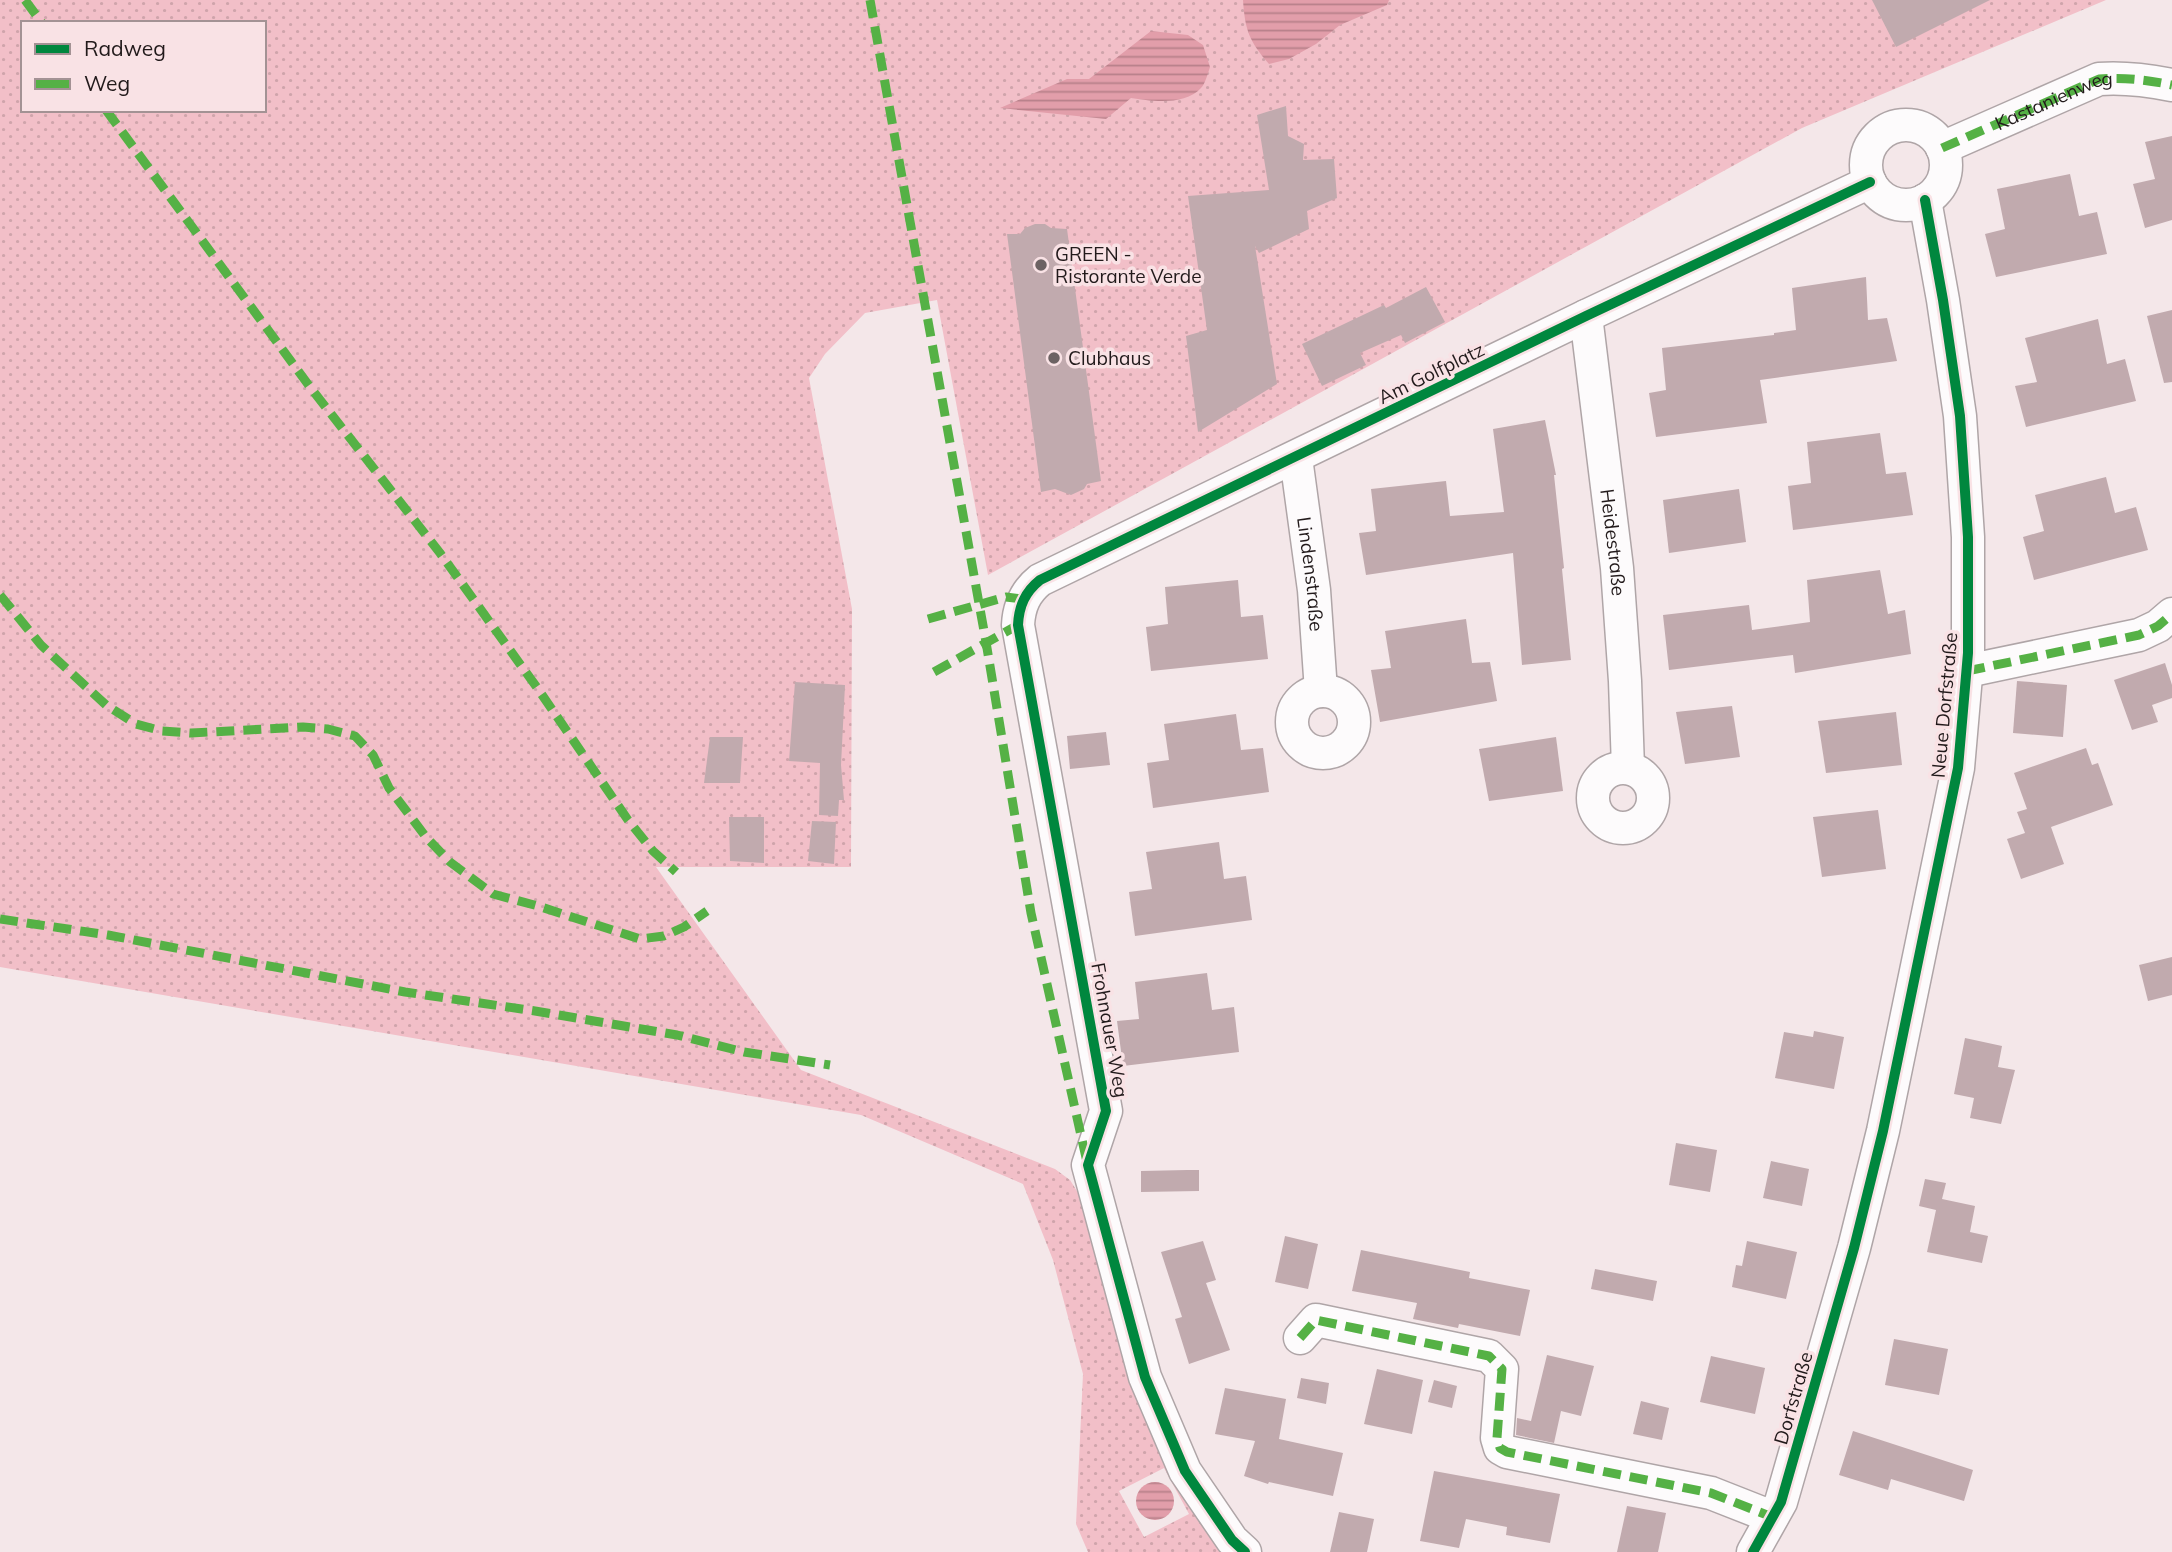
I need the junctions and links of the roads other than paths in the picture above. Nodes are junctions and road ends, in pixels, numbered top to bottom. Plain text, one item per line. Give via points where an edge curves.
1 (2172, 85) edge
2 (1942, 148) junction
3 (1870, 182) junction
4 (1924, 200) junction
5 (1586, 316) junction
6 (1296, 458) junction
7 (1020, 608) joint
8 (2172, 614) edge
9 (1967, 671) junction
10 (1321, 691) dead end
11 (1628, 768) dead end
12 (1854, 1248) joint
13 (1300, 1338) dead end
14 (1772, 1517) junction
15 (1245, 1552) edge
16 (1753, 1552) edge

1 - 2 street, Kastanienweg via 2122,77 2099,79
2 - 3 street via 1935,137 1918,127 1904,125 1882,132 1868,155
2 - 4 street via 1945,175 1938,189
3 - 4 street via 1895,203
3 - 5 street, Am Golfplatz
4 - 9 street, Neue Dorfstraße via 1960,416 1968,537
5 - 6 street, Am Golfplatz
5 - 11 street, Heidestraße via 1617,568
6 - 7 street, Am Golfplatz via 1040,580
6 - 10 street, Lindenstraße via 1314,590
7 - 15 street, Frohnauer Weg via 1018,625 1106,1111 1088,1165 1145,1377 1185,1471 1231,1540
8 - 9 street via 2139,635
9 - 12 street, Neue Dorfstraße via 1958,768 1884,1131
12 - 14 street, Dorfstraße via 1781,1502
13 - 14 street via 1317,1320 1489,1356 1502,1369 1497,1438 1507,1452 1711,1493
14 - 16 street, Dorfstraße

